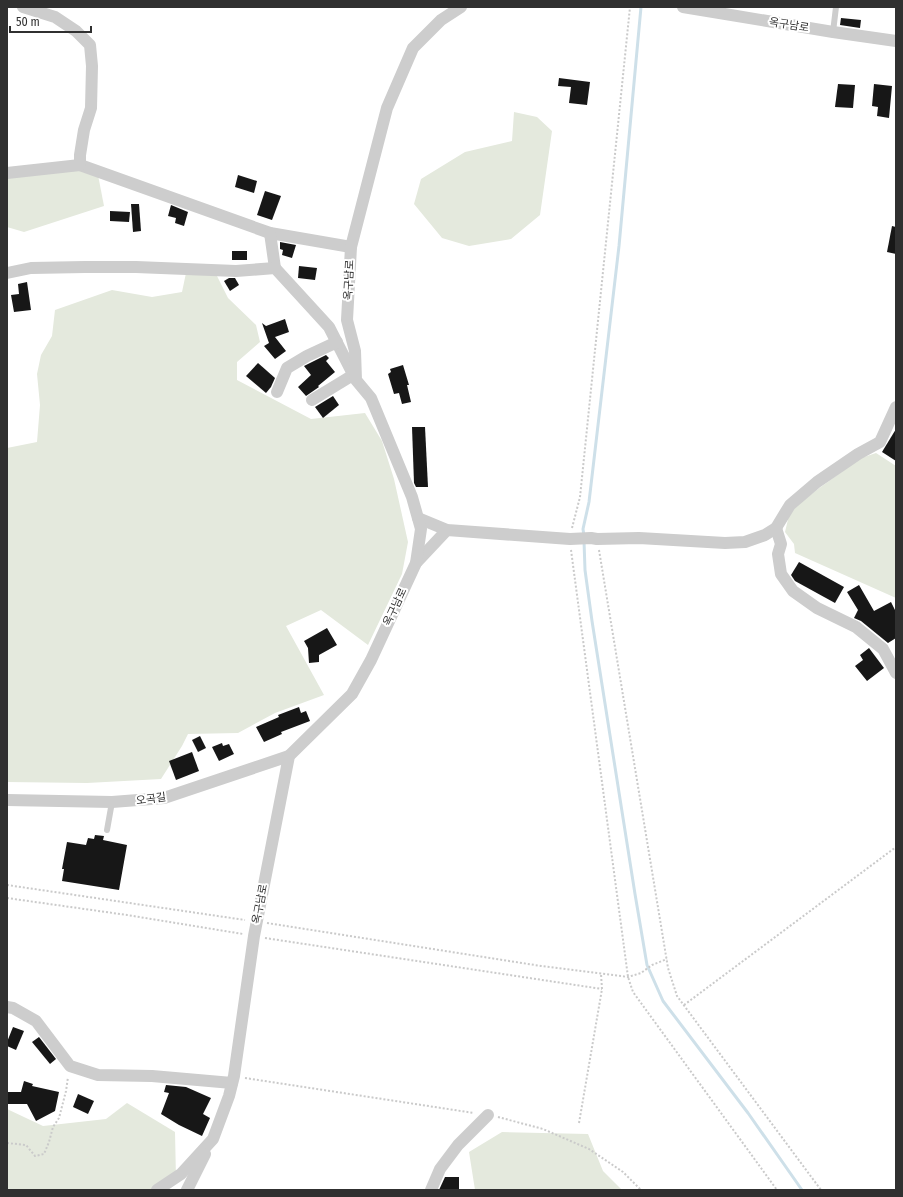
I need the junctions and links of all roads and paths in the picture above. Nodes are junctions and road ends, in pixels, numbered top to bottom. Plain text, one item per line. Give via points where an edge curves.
1 (23, 7) edge
2 (461, 7) edge
3 (630, 7) edge
4 (683, 7) edge
5 (836, 7) edge
6 (832, 32) junction
7 (896, 40) edge
8 (80, 165) junction
9 (7, 173) edge
10 (270, 233) junction
11 (351, 247) junction
12 (275, 268) junction
13 (7, 273) edge
14 (337, 342) junction
15 (355, 378) junction
16 (278, 392) dead end
17 (312, 400) dead end
18 (896, 407) edge
19 (418, 518) junction
20 (776, 528) junction
21 (447, 530) junction
22 (594, 538) junction
23 (573, 539) junction
24 (745, 542) junction
25 (778, 554) junction
26 (416, 563) junction
27 (896, 673) edge
28 (289, 756) junction
29 (7, 800) edge
30 (112, 802) junction
31 (107, 830) dead end
32 (896, 847) edge
33 (7, 886) edge
34 (7, 898) edge
35 (256, 922) junction
36 (254, 936) junction
37 (667, 959) junction
38 (602, 974) junction
39 (628, 977) junction
40 (602, 989) junction
41 (684, 1005) junction
42 (7, 1007) edge
43 (70, 1066) junction
44 (233, 1079) junction
45 (488, 1115) junction
46 (579, 1123) dead end
47 (213, 1139) junction
48 (7, 1143) edge
49 (157, 1190) edge
50 (187, 1190) edge
51 (430, 1190) edge
52 (641, 1190) edge
53 (777, 1190) edge
54 (821, 1190) edge

1 - 8 street via 55,17 76,31 90,45 91,108 84,130
2 - 11 street, 옥구남로 via 441,20 413,48 387,108
3 - 23 path via 580,497
4 - 6 street, 옥구남로
5 - 6 lane
6 - 7 street, 옥구남로
8 - 9 street
8 - 10 street
10 - 11 street
10 - 12 street
11 - 15 street, 옥구남로 via 347,320 355,351
12 - 13 street via 236,272 85,266 31,268
12 - 14 street via 329,328
14 - 15 street
14 - 16 street via 287,368
15 - 17 street
15 - 19 street, 옥구남로 via 371,398 412,497
18 - 20 street via 880,442 817,482 790,505
19 - 21 street
19 - 26 street, 옥구남로 via 420,529
20 - 24 street
20 - 25 street via 781,544
21 - 23 street
21 - 26 street
22 - 23 street
22 - 24 street
22 - 37 path
23 - 39 path
24 - 25 street via 770,542
25 - 27 street via 781,574 793,591 817,608 856,627 883,650
26 - 28 street, 옥구남로 via 371,660 352,694
28 - 30 street, 오곡길 via 164,798
28 - 35 street, 옥구남로
29 - 30 street, 오곡길
30 - 31 lane
32 - 41 path
33 - 35 path
34 - 36 path via 127,914
35 - 36 street, 옥구남로
35 - 38 path
36 - 40 path
36 - 44 street, 옥구남로
37 - 39 path
37 - 41 path via 677,996
38 - 39 path
38 - 40 path
39 - 53 path via 633,992
40 - 46 path
41 - 54 path
42 - 43 street via 36,1021
43 - 44 street via 98,1076
43 - 48 path via 59,1118 53,1127 44,1154 36,1156 26,1145
44 - 45 path
44 - 47 street, 옥구남로
45 - 51 street via 458,1145 440,1169
45 - 52 path via 543,1129 589,1149 623,1172
47 - 49 street, 옥구남로 via 181,1174
47 - 50 street

